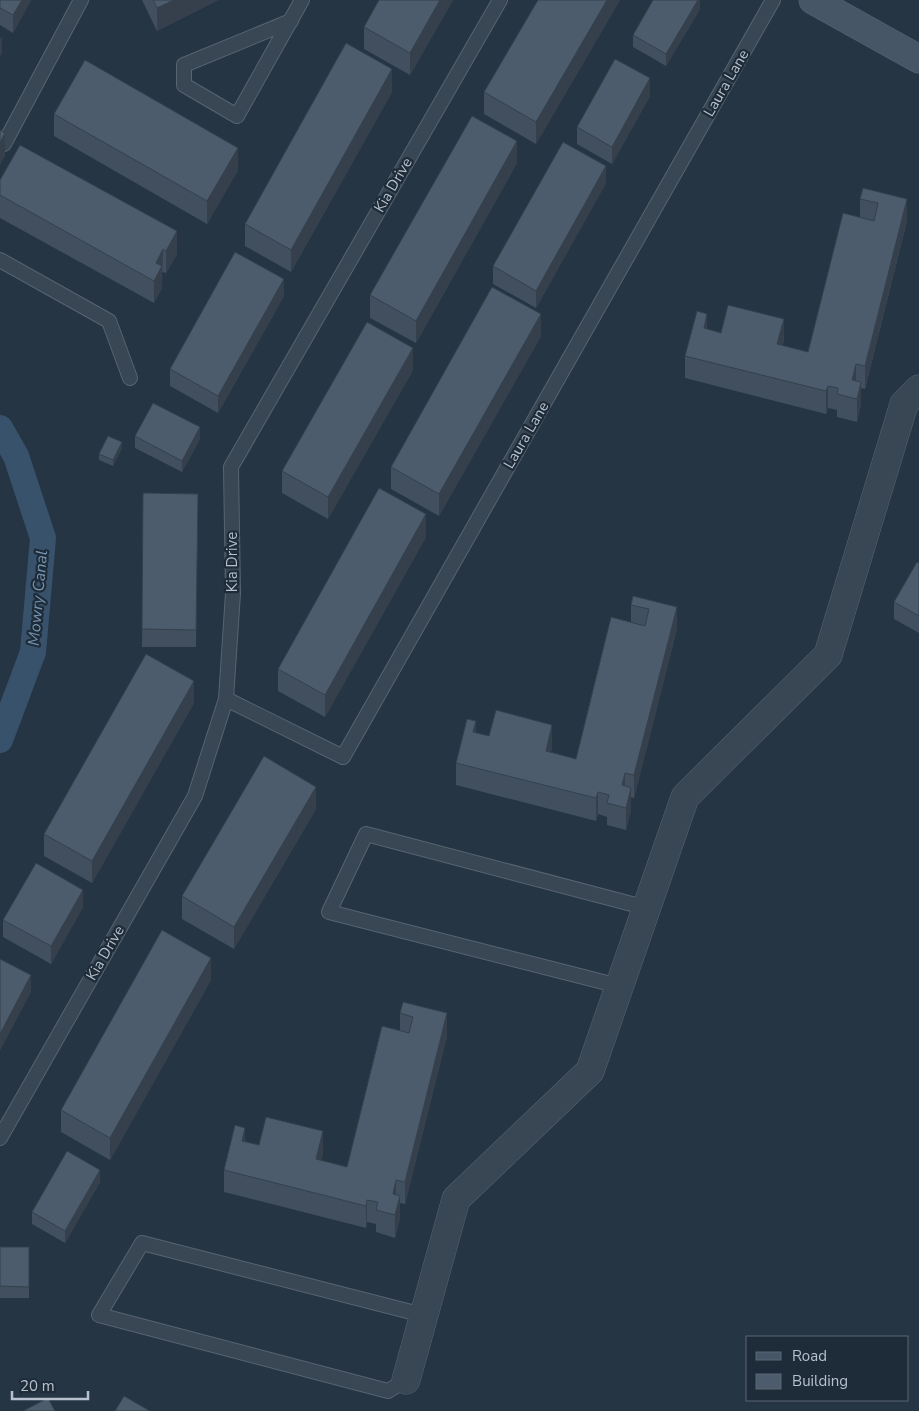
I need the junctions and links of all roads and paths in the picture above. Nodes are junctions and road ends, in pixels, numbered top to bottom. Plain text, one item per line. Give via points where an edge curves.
1 (82, 0) edge
2 (302, 0) edge
3 (500, 0) edge
4 (773, 0) edge
5 (813, 0) edge
6 (290, 21) junction
7 (919, 59) edge
8 (4, 144) edge
9 (0, 260) edge
10 (130, 378) dead end
11 (919, 389) edge
12 (226, 699) junction
13 (646, 908) junction
14 (619, 986) junction
15 (0, 1138) edge
16 (423, 1315) junction
17 (406, 1380) joint

1 - 8 lane
2 - 6 lane
3 - 12 lane, Kia Drive via 231,467 233,593
4 - 12 lane, Laura Lane via 342,757
5 - 7 street
6 - 6 lane via 184,65 184,85 237,116
9 - 10 lane via 109,321
11 - 13 street via 904,404 828,655 685,797
12 - 15 lane, Kia Drive via 195,796
13 - 14 street
13 - 14 lane via 366,834 330,912
14 - 16 street via 590,1071 456,1199
16 - 17 street
16 - 17 lane via 142,1242 99,1315 388,1391

